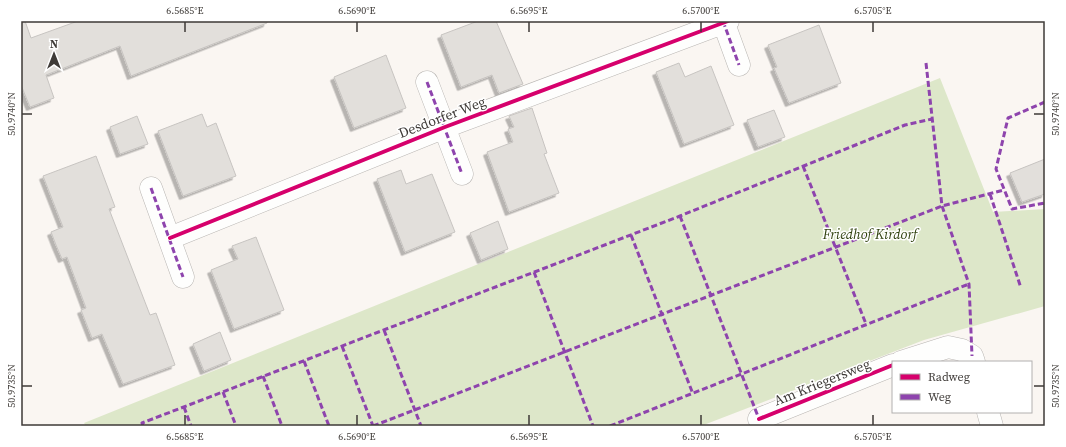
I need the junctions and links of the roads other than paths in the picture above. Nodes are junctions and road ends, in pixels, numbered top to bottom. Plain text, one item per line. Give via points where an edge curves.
1 (725, 22) edge
2 (739, 64) dead end
3 (427, 82) dead end
4 (445, 127) junction
5 (462, 174) dead end
6 (152, 188) dead end
7 (170, 238) junction
8 (183, 277) dead end
9 (904, 361) edge
10 (974, 361) edge
11 (892, 365) edge
12 (988, 413) edge
13 (759, 419) dead end
14 (992, 426) edge

1 - 2 street, Desdorfer Weg
1 - 4 street, Desdorfer Weg
3 - 4 street, Desdorfer Weg
4 - 5 street, Desdorfer Weg
4 - 7 street, Desdorfer Weg
6 - 7 street
7 - 8 street
9 - 10 street via 948,347 962,350 972,356
11 - 13 street, Am Kriegersweg
12 - 14 street

